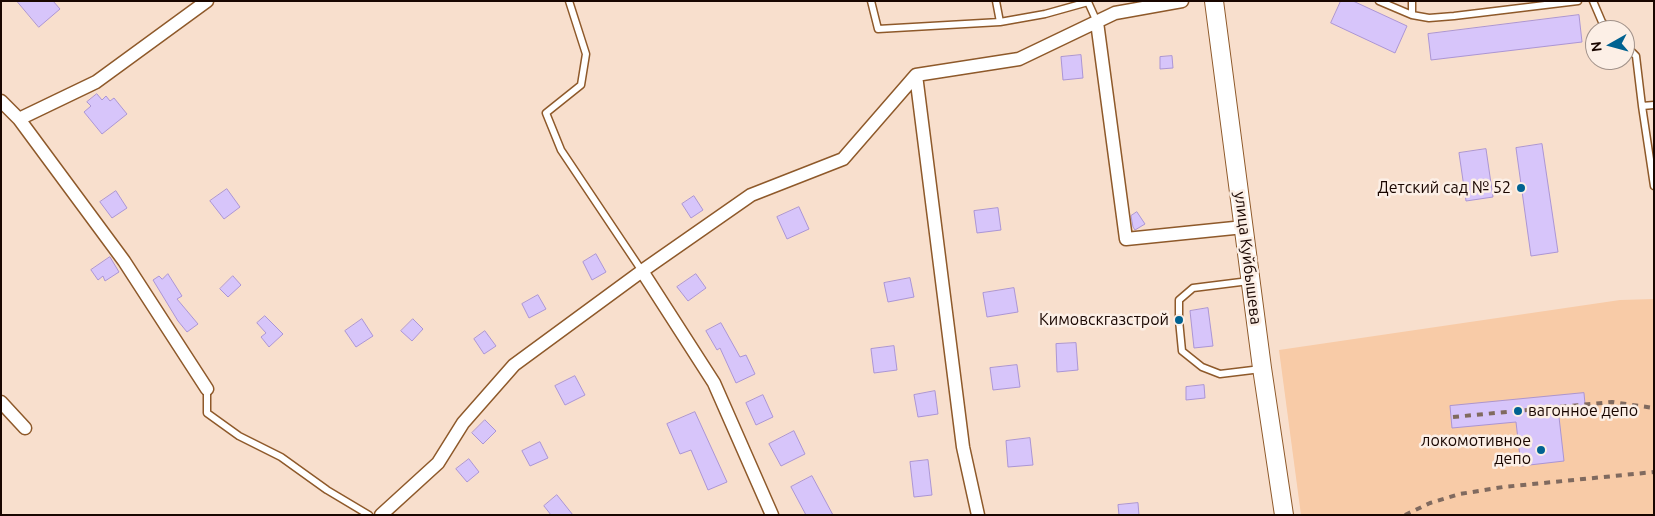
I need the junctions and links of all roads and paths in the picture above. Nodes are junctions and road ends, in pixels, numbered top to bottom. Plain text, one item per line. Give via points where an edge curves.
1 (207, 1) edge
2 (569, 1) edge
3 (871, 1) edge
4 (996, 1) edge
5 (1182, 1) edge
6 (1214, 1) edge
7 (1379, 1) edge
8 (1412, 1) edge
9 (1578, 1) edge
10 (1593, 1) edge
11 (1412, 15) junction
12 (1601, 20) edge
13 (1000, 22) junction
14 (1097, 22) junction
15 (1635, 55) edge
16 (916, 75) junction
17 (1, 101) edge
18 (1654, 105) edge
19 (1642, 106) junction
20 (18, 119) junction
21 (1654, 186) edge
22 (1244, 227) junction
23 (642, 271) junction
24 (1250, 280) junction
25 (1262, 368) junction
26 (207, 389) joint
27 (1, 402) edge
28 (25, 428) dead end
29 (369, 515) edge
30 (381, 515) edge
31 (772, 515) edge
32 (978, 515) edge
33 (1284, 515) edge

1 - 20 street via 96,82
2 - 23 lane via 586,54 580,85 546,113 561,150
3 - 13 lane via 878,29
4 - 13 lane
5 - 14 street via 1115,13
6 - 22 main road, улица Куйбышева
7 - 11 lane
8 - 11 lane
9 - 11 lane via 1454,16 1429,18
10 - 12 lane
13 - 14 lane via 1088,2
14 - 16 street via 1019,59
14 - 22 street via 1126,239
15 - 19 lane
16 - 23 street via 843,159 751,195
16 - 32 street via 963,446
17 - 20 street
18 - 19 lane
19 - 21 lane
20 - 26 street via 124,261
22 - 24 main road, улица Куйбышева
23 - 30 street via 514,365 463,423 438,463
23 - 31 street via 714,383
24 - 25 main road, улица Куйбышева
24 - 25 lane via 1193,288 1179,300 1182,351 1202,367 1220,374
25 - 33 main road, улица Куйбышева
26 - 29 lane via 207,414 239,436 281,457
27 - 28 street

